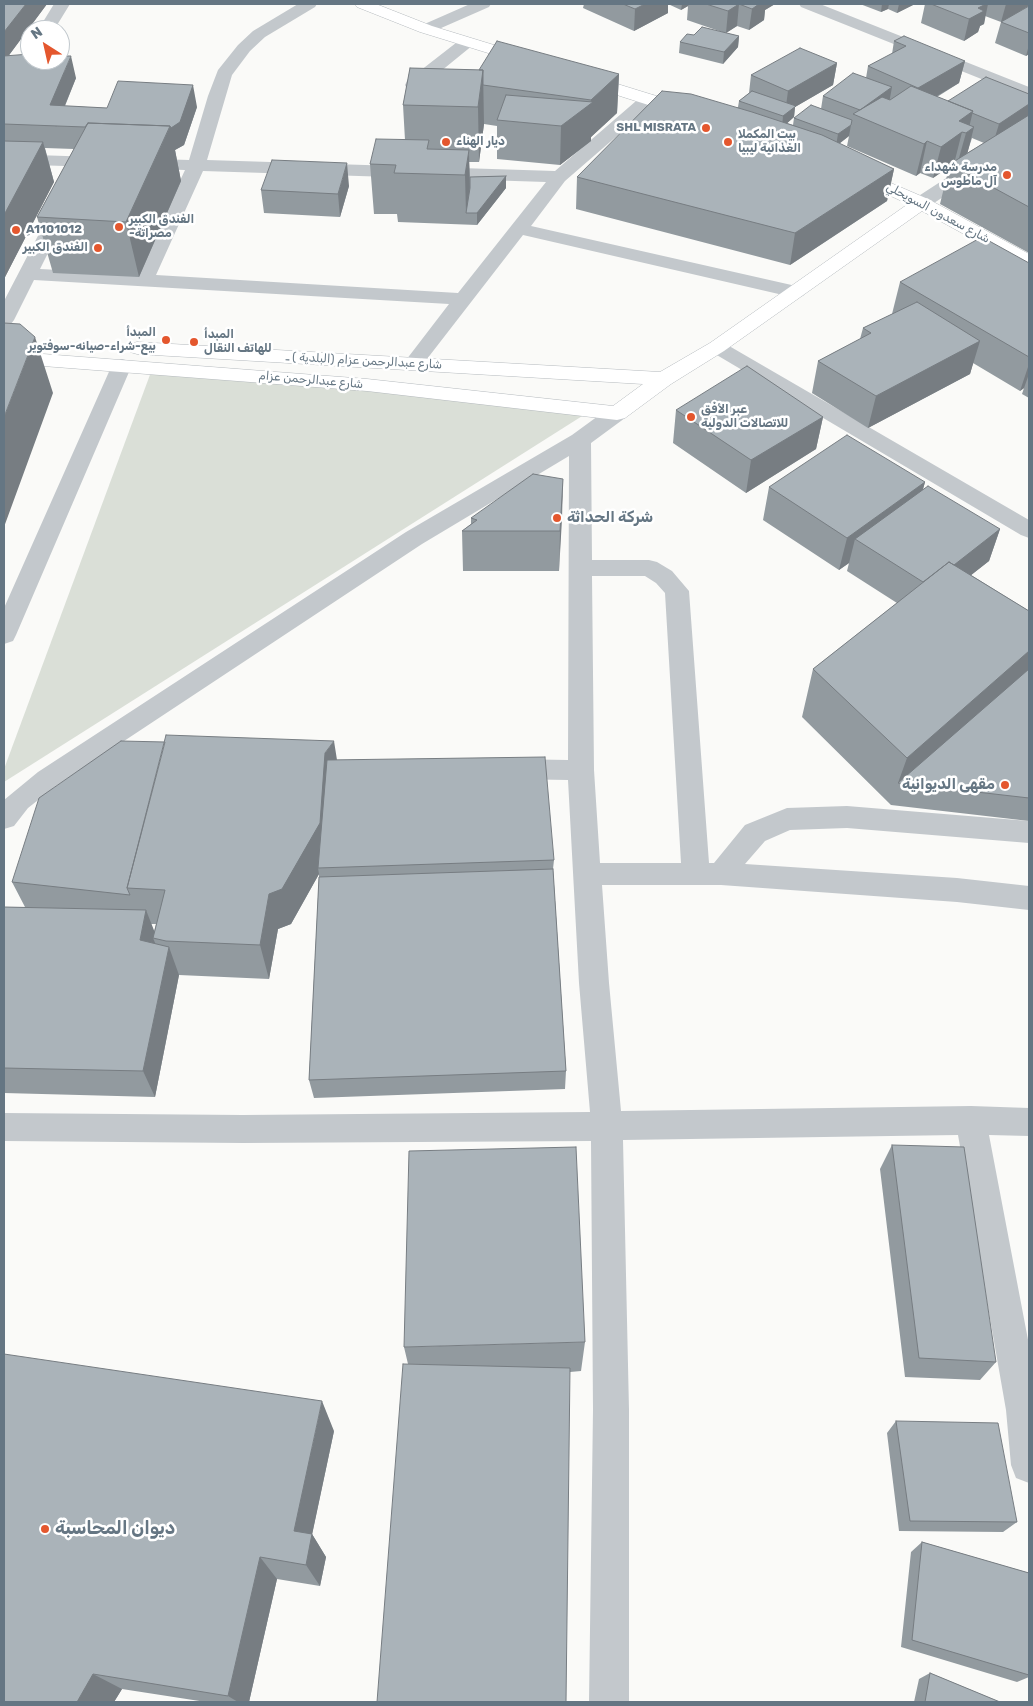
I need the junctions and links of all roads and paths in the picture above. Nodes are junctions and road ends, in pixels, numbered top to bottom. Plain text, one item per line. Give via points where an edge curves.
1 (62, 4) edge
2 (310, 4) edge
3 (363, 4) edge
4 (483, 4) edge
5 (807, 4) edge
6 (52, 20) edge
7 (426, 29) junction
8 (467, 42) junction
9 (540, 65) edge
10 (567, 73) edge
11 (413, 86) edge
12 (1029, 92) edge
13 (649, 99) junction
14 (704, 116) edge
15 (1029, 132) edge
16 (4, 159) edge
17 (85, 161) junction
18 (197, 164) junction
19 (837, 165) edge
20 (559, 177) junction
21 (76, 178) edge
22 (68, 196) edge
23 (922, 203) junction
24 (520, 229) junction
25 (1029, 262) edge
26 (28, 274) junction
27 (144, 281) junction
28 (796, 292) junction
29 (466, 299) junction
30 (4, 320) edge
31 (4, 340) edge
32 (717, 347) junction
33 (4, 357) edge
34 (413, 364) junction
35 (122, 365) junction
36 (664, 379) junction
37 (617, 413) junction
38 (580, 440) junction
39 (1029, 530) edge
40 (582, 568) junction
41 (4, 635) edge
42 (73, 762) junction
43 (111, 763) edge
44 (482, 769) edge
45 (581, 770) junction
46 (4, 818) edge
47 (1029, 832) edge
48 (587, 874) junction
49 (709, 874) junction
50 (1029, 898) edge
51 (971, 1120) junction
52 (1029, 1122) edge
53 (607, 1126) junction
54 (4, 1127) edge
55 (1029, 1465) edge
56 (609, 1702) edge

1 - 6 street
2 - 18 street via 259,34 224,74
3 - 7 main road
4 - 7 street
5 - 12 street
7 - 8 main road
8 - 9 main road
8 - 11 street
10 - 13 main road
13 - 14 main road
13 - 20 street
15 - 23 street
16 - 17 street
17 - 18 street
17 - 21 street
18 - 20 street
18 - 27 street
19 - 23 main road, شارع سعدون السويحلي
20 - 24 street
22 - 26 street
23 - 25 main road, شارع سعدون السويحلي
23 - 28 main road
24 - 28 street
24 - 29 street
26 - 27 street
26 - 30 street
27 - 29 street
28 - 32 main road
29 - 34 street
31 - 34 main road, شارع عبدالرحمن عزام (البلدية ) ـ
32 - 36 main road
32 - 39 street
33 - 35 main road, شارع عبدالرحمن عزام
34 - 36 main road, شارع عبدالرحمن عزام (البلدية ) ـ
35 - 37 main road, شارع عبدالرحمن عزام via 366,385
35 - 41 street
36 - 37 main road
37 - 38 street
38 - 40 street
38 - 42 street via 414,538
40 - 45 street
40 - 49 street via 649,568 664,577 677,591
42 - 43 street
42 - 46 street via 26,796
44 - 45 street
45 - 48 street
47 - 49 street via 847,817 787,819 755,833
48 - 49 street
48 - 53 street
49 - 50 street via 957,890
51 - 52 street
51 - 53 street
51 - 55 street via 1024,1410
53 - 54 street
53 - 56 street via 611,1410

